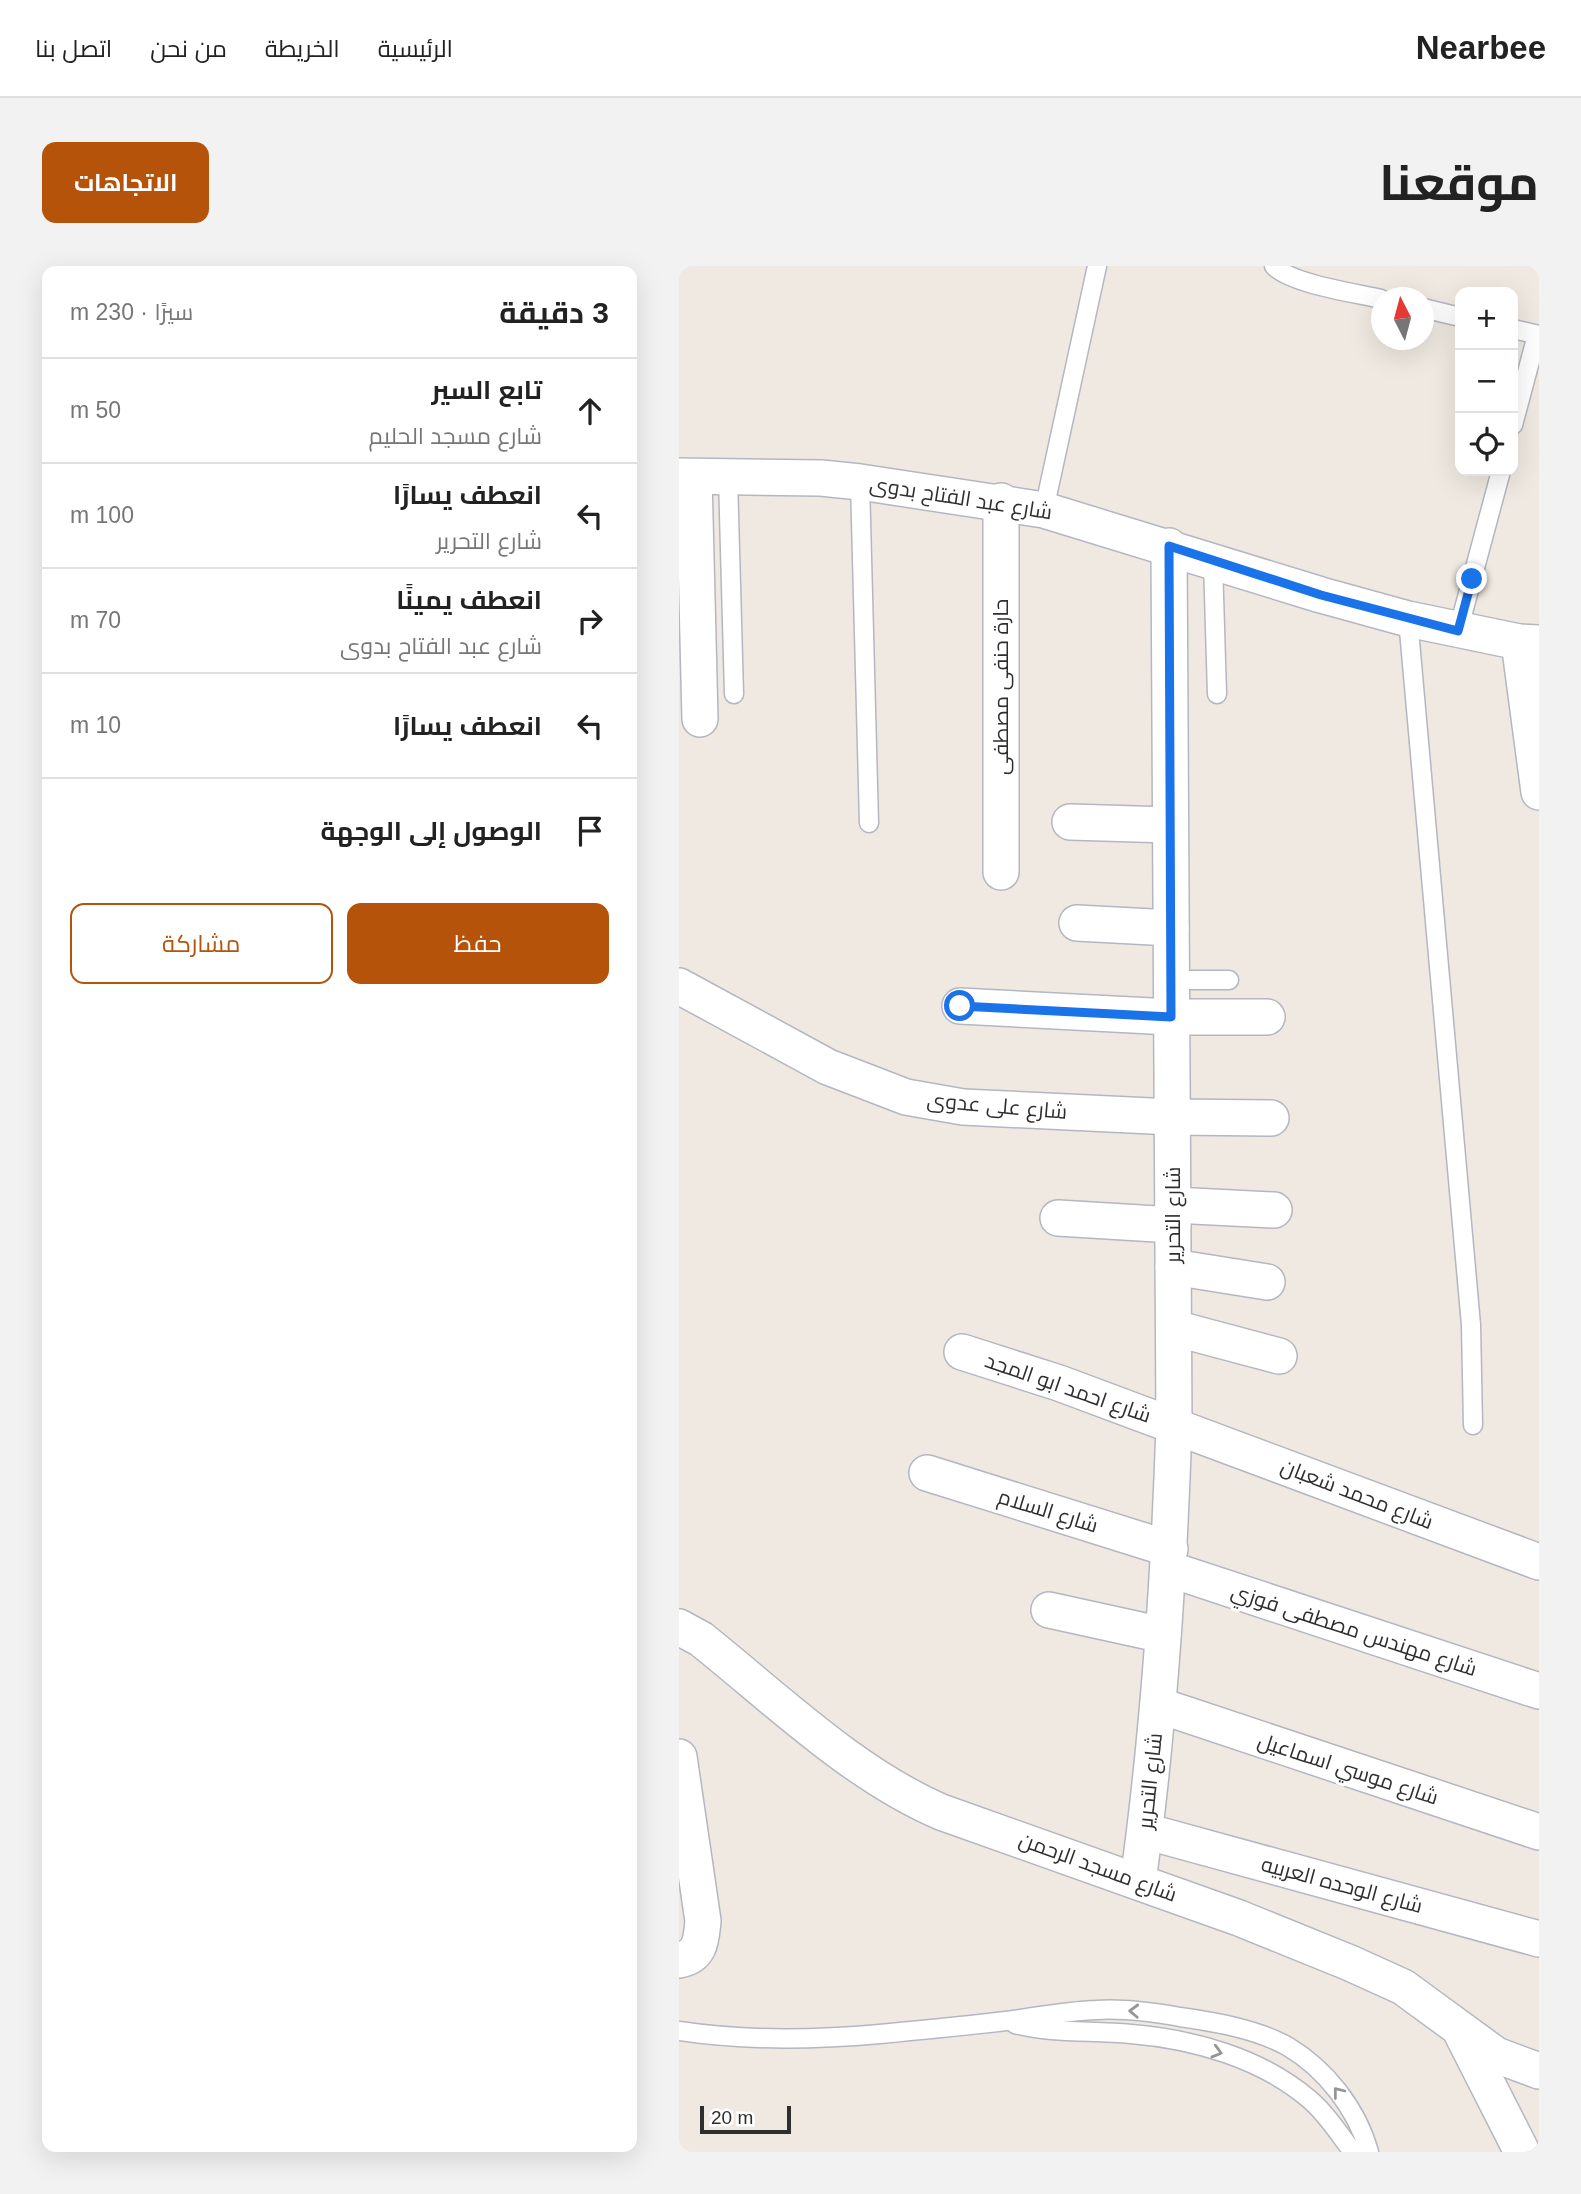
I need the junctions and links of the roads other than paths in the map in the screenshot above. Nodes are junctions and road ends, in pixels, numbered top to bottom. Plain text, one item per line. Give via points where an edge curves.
1 (1097, 266) edge
2 (1275, 266) edge
3 (1371, 297) edge
4 (1434, 311) edge
5 (1455, 316) edge
6 (1518, 330) edge
7 (1538, 335) edge
8 (1516, 413) edge
9 (687, 476) edge
10 (1500, 476) edge
11 (729, 477) junction
12 (860, 482) junction
13 (1001, 501) junction
14 (1044, 510) junction
15 (1169, 546) junction
16 (1213, 562) junction
17 (1408, 619) junction
18 (1458, 631) junction
19 (1529, 642) edge
20 (734, 694) dead end
21 (1217, 694) dead end
22 (700, 719) dead end
23 (1539, 792) edge
24 (1070, 822) dead end
25 (869, 823) dead end
26 (1170, 825) junction
27 (1001, 872) dead end
28 (1077, 923) dead end
29 (1171, 928) junction
30 (1171, 980) junction
31 (1230, 980) dead end
32 (679, 986) edge
33 (960, 1006) dead end
34 (1171, 1017) junction
35 (1267, 1017) dead end
36 (1172, 1117) junction
37 (1271, 1118) dead end
38 (1275, 1210) dead end
39 (1173, 1215) junction
40 (1058, 1218) dead end
41 (1173, 1267) junction
42 (1266, 1282) dead end
43 (1174, 1328) junction
44 (963, 1352) dead end
45 (1279, 1356) dead end
46 (1174, 1425) junction
47 (1473, 1425) dead end
48 (926, 1473) dead end
49 (1169, 1559) junction
50 (1539, 1562) edge
51 (1049, 1610) dead end
52 (679, 1627) edge
53 (1163, 1635) junction
54 (1539, 1691) edge
55 (1157, 1705) junction
56 (679, 1757) edge
57 (683, 1814) edge
58 (1145, 1831) junction
59 (1539, 1832) edge
60 (1138, 1881) junction
61 (1539, 1939) edge
62 (679, 1960) edge
63 (1005, 2021) junction
64 (1460, 2029) junction
65 (679, 2031) edge
66 (1539, 2071) edge
67 (1353, 2152) edge
68 (1370, 2152) edge
69 (1522, 2152) edge

1 - 14 lane
2 - 3 lane via 1296,279
4 - 5 lane
6 - 7 lane
7 - 8 lane
9 - 11 street, شارع عبد الفتاح بدوى
9 - 22 street
10 - 18 lane
11 - 12 street, شارع عبد الفتاح بدوى
11 - 20 lane
12 - 13 street, شارع عبد الفتاح بدوى
12 - 25 lane
13 - 14 street, شارع عبد الفتاح بدوى
13 - 27 street, حارة حنفى مصطفى
14 - 15 street, شارع عبد الفتاح بدوى
15 - 16 street, شارع عبد الفتاح بدوى
15 - 26 street, شارع التحرير
16 - 17 street, شارع عبد الفتاح بدوى
16 - 21 lane
17 - 18 street, شارع عبد الفتاح بدوى
17 - 47 lane via 1471,1325
18 - 19 street, شارع عبد الفتاح بدوى
19 - 23 street, شارع عبد الفتاح بدوى
24 - 26 street
26 - 29 street, شارع التحرير
28 - 29 street
29 - 30 street, شارع التحرير
30 - 31 lane
30 - 34 street, شارع التحرير
32 - 36 street, شارع على عدوى via 828,1067 906,1097 963,1107
33 - 34 street
34 - 35 street
34 - 36 street, شارع التحرير
36 - 37 street, شارع على عدوى
36 - 39 street, شارع التحرير
38 - 39 street
39 - 40 street
39 - 41 street, شارع التحرير
41 - 42 street
41 - 43 street, شارع التحرير
43 - 45 street
43 - 46 street, شارع التحرير
44 - 46 street, شارع احمد ابو المجد
46 - 49 street, شارع التحرير
46 - 50 street, شارع محمد شعبان
48 - 49 street, شارع السلام
49 - 53 street, شارع التحرير
49 - 54 street, شارع مهندس مصطفى فوزي
51 - 53 street
52 - 60 street, شارع مسجد الرحمن via 701,1639 865,1770 908,1797
53 - 55 street, شارع التحرير
55 - 58 street, شارع التحرير
55 - 59 street, شارع موسي اسماعيل
56 - 57 street
57 - 62 street via 703,1921 701,1946 692,1956
58 - 60 street, شارع التحرير
58 - 61 street, شارع الوحده العربيه
60 - 64 street, شارع مسجد الرحمن via 1260,1926 1403,1987
63 - 65 lane via 782,2039
63 -> 67 lane via 1032,2028 1177,2041 1254,2063 1311,2100
68 -> 63 lane via 1362,2127 1322,2072 1286,2046 1245,2030 1145,2011 1097,2010
64 - 66 street, شارع مسجد الرحمن via 1496,2055
64 - 69 street

